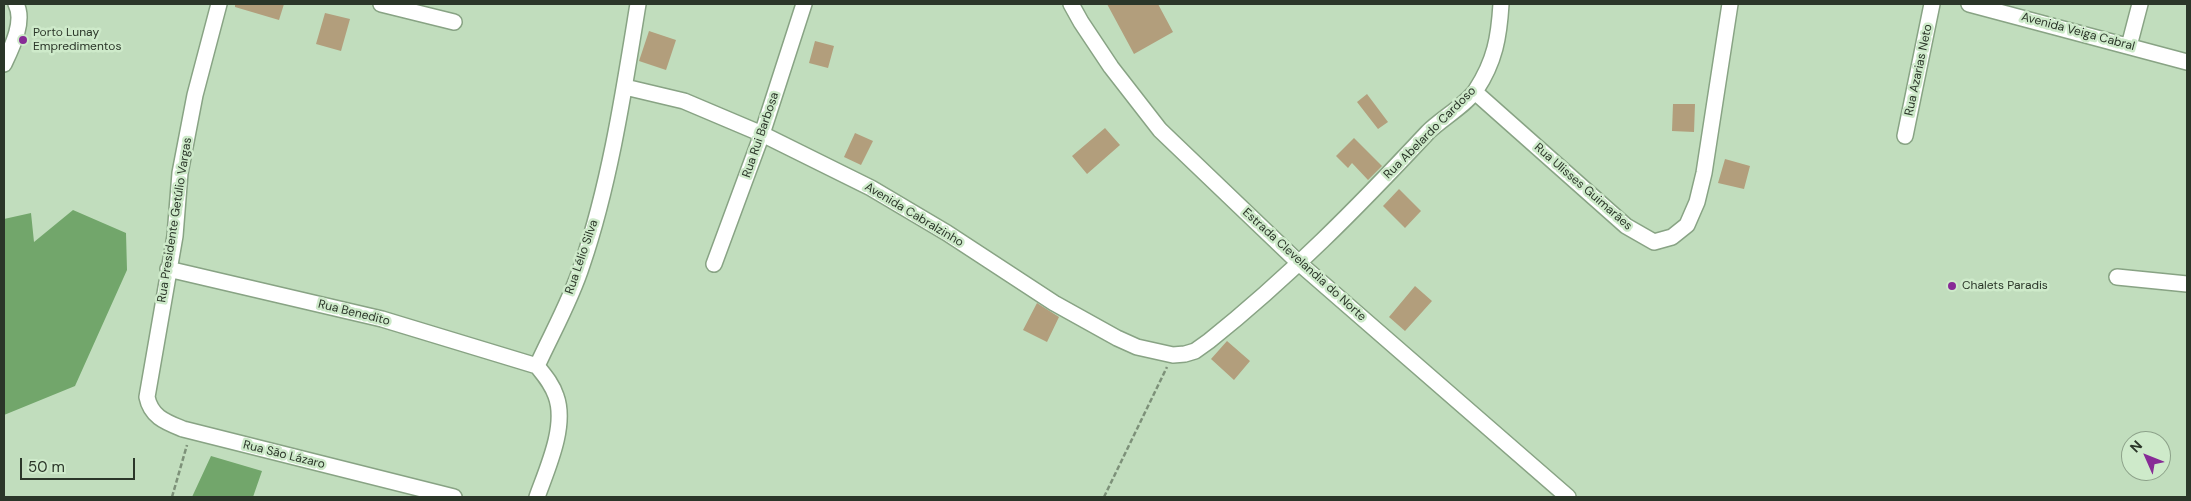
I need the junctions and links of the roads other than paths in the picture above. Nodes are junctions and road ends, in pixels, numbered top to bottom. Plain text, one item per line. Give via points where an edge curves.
1 (16, 4) edge
2 (219, 4) edge
3 (381, 4) edge
4 (638, 4) edge
5 (804, 4) edge
6 (1072, 4) edge
7 (1501, 4) edge
8 (1730, 4) edge
9 (1932, 4) edge
10 (1969, 4) edge
11 (2140, 4) edge
12 (454, 22) dead end
13 (2129, 46) junction
14 (2187, 62) edge
15 (4, 64) edge
16 (624, 87) junction
17 (1475, 92) junction
18 (762, 134) junction
19 (1905, 136) dead end
20 (1299, 263) junction
21 (714, 264) dead end
22 (168, 269) junction
23 (2117, 278) dead end
24 (2187, 284) edge
25 (1195, 351) joint
26 (537, 366) junction
27 (151, 378) joint
28 (454, 497) edge
29 (537, 497) edge
30 (1568, 497) edge

1 - 15 street via 19,18
2 - 22 street, Rua Presidente Getúlio Vargas via 197,87 180,173
3 - 12 street
4 - 16 street, Rua Lélio Silva
5 - 18 street, Rua Rui Barbosa
6 - 20 street, Estrada Clevelandia do Norte via 1111,67 1160,130
7 - 17 street, Rua Abelardo Cardoso via 1492,61
8 - 17 street, Rua Ulisses Guimarães via 1697,202 1688,225 1666,240 1654,242 1626,226
9 - 19 street, Rua Azarias Neto
10 - 13 street, Avenida Veiga Cabral
11 - 13 street
13 - 14 street, Avenida Veiga Cabral
16 - 18 street, Avenida Cabralzinho via 684,102
16 - 26 street, Rua Lélio Silva via 595,224 582,267
17 - 20 street, Rua Abelardo Cardoso via 1434,126
18 - 21 street, Rua Rui Barbosa
18 - 25 street, Avenida Cabralzinho via 871,188 1117,338 1137,347 1173,355
20 - 25 street, Rua Abelardo Cardoso
20 - 30 street, Estrada Clevelandia do Norte
22 - 26 street, Rua Benedito via 382,319
22 - 27 street, Rua Presidente Getúlio Vargas
23 - 24 street
26 - 29 street via 556,395 560,418
27 - 28 street, Rua São Lázaro via 147,397 152,411 169,423

